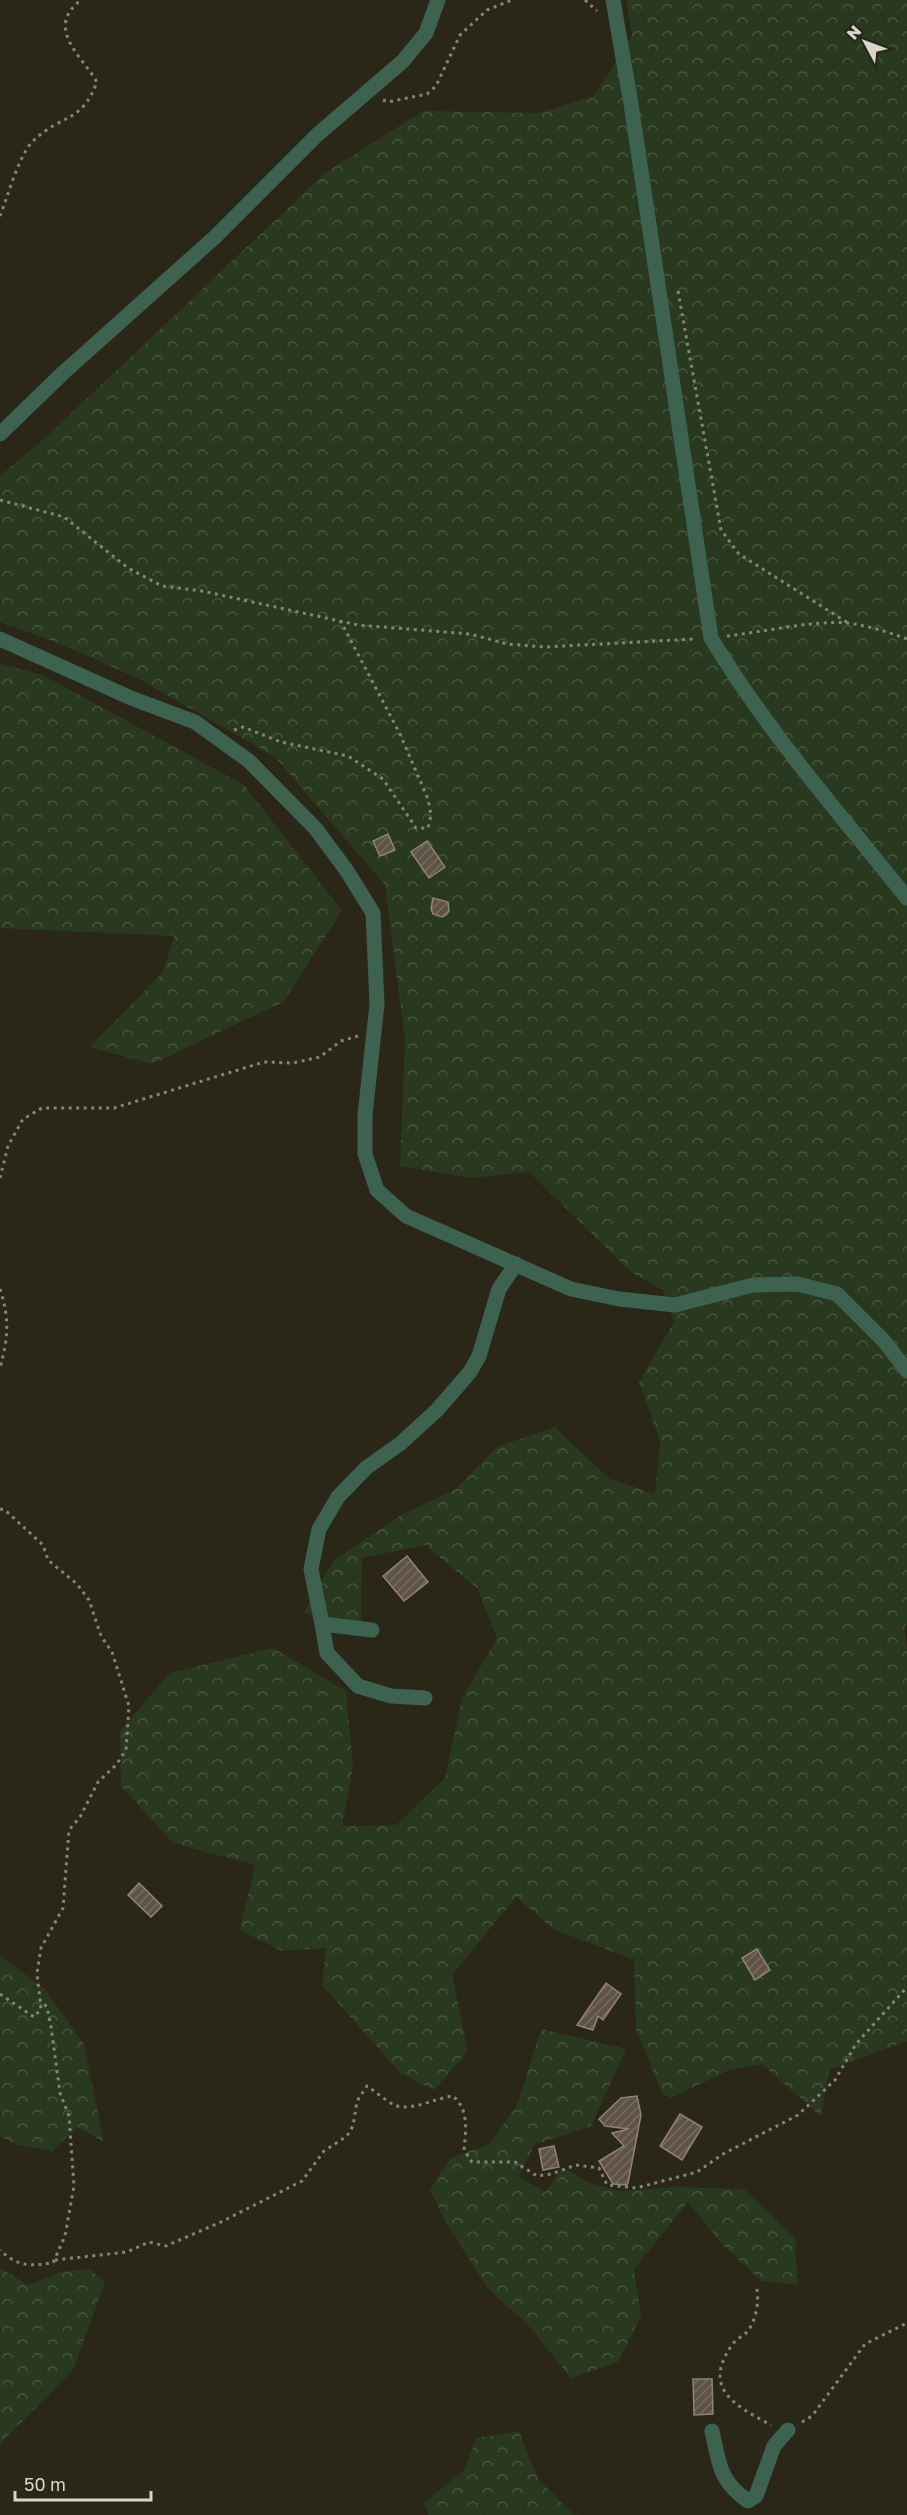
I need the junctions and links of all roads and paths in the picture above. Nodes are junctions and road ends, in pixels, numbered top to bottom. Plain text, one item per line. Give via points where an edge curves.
1 (81, 0) edge
2 (438, 0) edge
3 (512, 0) edge
4 (613, 0) edge
5 (368, 92) junction
6 (0, 216) edge
7 (676, 284) dead end
8 (0, 434) edge
9 (0, 500) edge
10 (340, 620) junction
11 (848, 623) junction
12 (711, 638) junction
13 (0, 639) edge
14 (907, 639) edge
15 (213, 735) junction
16 (907, 898) edge
17 (374, 1035) junction
18 (0, 1178) edge
19 (516, 1264) junction
20 (0, 1289) edge
21 (0, 1368) edge
22 (907, 1371) edge
23 (0, 1509) edge
24 (322, 1624) junction
25 (372, 1630) dead end
26 (425, 1698) dead end
27 (907, 1987) edge
28 (0, 1994) edge
29 (40, 2000) junction
30 (0, 2250) edge
31 (55, 2260) junction
32 (757, 2289) dead end
33 (907, 2323) edge
34 (788, 2430) junction
35 (712, 2431) dead end

1 - 6 path via 68,10 64,24 75,52 97,82 90,102 80,113 55,123 32,141
2 - 5 street via 426,33 403,61
3 - 5 path via 487,10 460,35 436,86 427,94 388,102
4 - 12 street
5 - 8 street via 317,135 215,237
7 - 11 path via 721,530 739,554
9 - 10 path via 64,517 128,567 162,586
10 - 12 path via 545,647
10 - 15 path via 378,688 428,799 428,828 416,828 383,779 348,756 281,742 243,727
11 - 12 path
11 - 14 path
12 - 16 street via 792,756
13 - 15 street via 195,722
15 - 17 street via 249,761 316,829 373,913 377,1004
17 - 18 path via 341,1041 320,1057 293,1063 264,1062 114,1108 42,1108 23,1119 8,1146
17 - 19 street via 364,1154 377,1190 406,1216
19 - 22 street via 571,1289 675,1305 753,1285 798,1284 837,1294 884,1341
19 - 24 street via 499,1289 479,1356 470,1372 430,1417 366,1468 338,1497 319,1529 311,1569
20 - 21 path via 8,1334
23 - 29 path via 43,1545 48,1560 77,1584 89,1600 101,1636 112,1652 129,1706 126,1750 116,1766 98,1782 69,1830 63,1908 41,1948 37,1973
24 - 25 street
24 - 26 street via 327,1653 357,1686 391,1696
27 - 31 path via 855,2044 835,2080 798,2115 697,2172 636,2188 607,2185 599,2168 576,2165 537,2176 515,2162 472,2162 464,2150 467,2124 460,2103 453,2096 410,2108 395,2105 367,2086 357,2101 353,2126 347,2136 324,2151 302,2181 166,2246 149,2242 127,2252
28 - 29 path via 34,2017 41,2009
29 - 31 path via 46,2007 60,2093 69,2116 74,2186 65,2236
30 - 31 path via 13,2262 33,2266
32 - 34 path via 755,2317 722,2361 720,2383 723,2393 738,2406 774,2427
33 - 34 path via 865,2344 812,2416
34 - 35 street via 774,2446 756,2496 748,2501 722,2476

